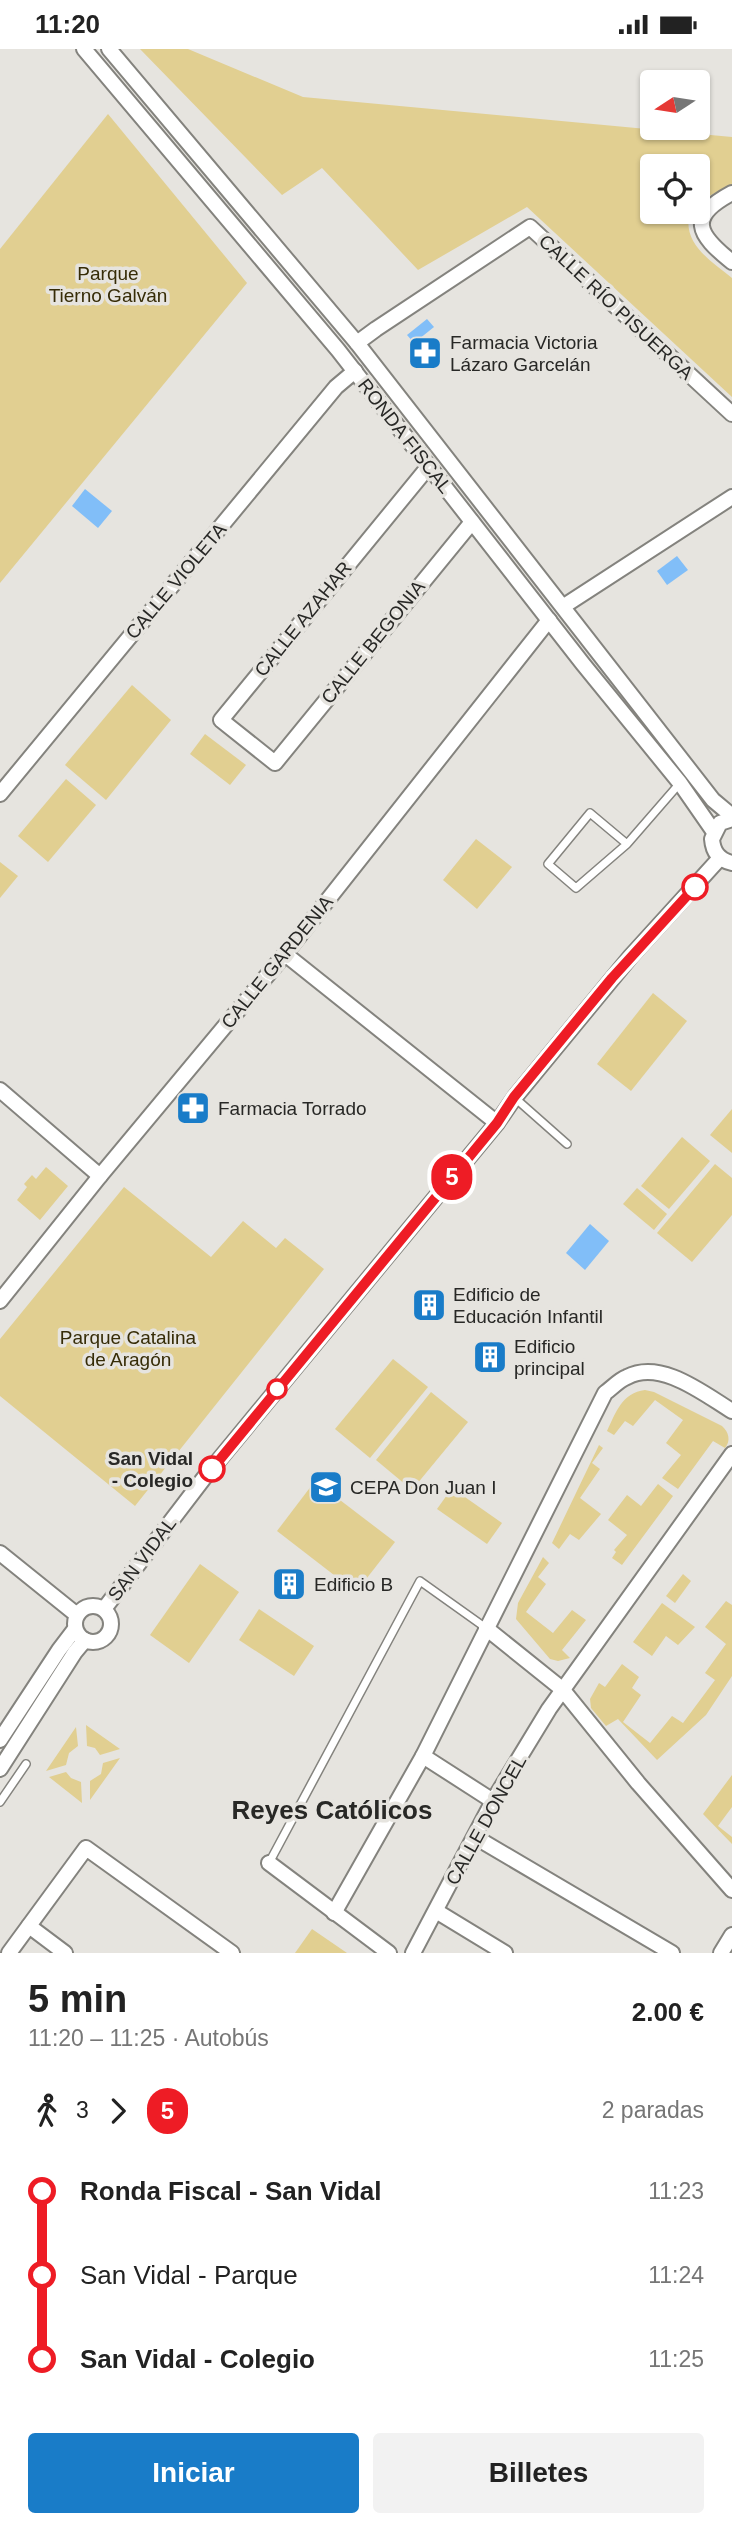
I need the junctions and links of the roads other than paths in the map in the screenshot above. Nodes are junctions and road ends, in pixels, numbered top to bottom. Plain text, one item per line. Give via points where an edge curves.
1 (85, 49) edge
2 (109, 49) edge
3 (732, 193) edge
4 (732, 262) edge
5 (357, 343) junction
6 (355, 371) junction
7 (732, 414) edge
8 (429, 466) junction
9 (732, 497) edge
10 (472, 522) junction
11 (564, 605) junction
12 (550, 620) junction
13 (275, 763) joint
14 (680, 783) junction
15 (0, 793) edge
16 (732, 817) edge
17 (714, 832) junction
18 (627, 844) junction
19 (726, 861) edge
20 (285, 954) junction
21 (0, 1090) edge
22 (514, 1097) junction
23 (497, 1123) junction
24 (566, 1144) dead end
25 (100, 1176) junction
26 (0, 1301) edge
27 (732, 1411) edge
28 (732, 1454) edge
29 (0, 1553) edge
30 (104, 1609) junction
31 (79, 1628) junction
32 (486, 1629) junction
33 (562, 1689) junction
34 (0, 1739) edge
35 (424, 1756) junction
36 (26, 1764) dead end
37 (0, 1769) edge
38 (494, 1801) junction
39 (0, 1802) edge
40 (475, 1837) junction
41 (269, 1863) joint
42 (732, 1889) edge
43 (436, 1911) junction
44 (334, 1913) junction
45 (29, 1926) junction
46 (732, 1935) edge
47 (9, 1953) edge
48 (65, 1953) edge
49 (232, 1953) edge
50 (389, 1953) edge
51 (413, 1953) edge
52 (505, 1953) edge
53 (673, 1953) edge
54 (721, 1953) edge

1 - 6 street, RONDA FISCAL
2 - 5 street, RONDA FISCAL
3 - 4 street via 706,210 702,220 702,232
5 - 7 street, CALLE RÍO PISUERGA via 530,227
5 - 11 street, RONDA FISCAL
6 - 8 street, RONDA FISCAL
6 - 15 street, CALLE VIOLETA via 336,387
8 - 10 street, RONDA FISCAL
8 - 13 street, CALLE AZAHAR via 221,720
9 - 11 street
10 - 12 street, RONDA FISCAL
10 - 13 street, CALLE BEGONIA
11 - 16 street, RONDA FISCAL via 713,800
12 - 14 street, RONDA FISCAL
12 - 20 street, CALLE GARDENIA
14 - 17 street, RONDA FISCAL
14 - 18 lane
16 - 17 street, RONDA FISCAL
17 - 19 street, RONDA FISCAL via 713,846
18 - 18 lane via 576,888 548,864 590,813
19 - 22 street, SAN VIDAL via 631,956
20 - 23 street
20 - 25 street, CALLE GARDENIA
21 - 25 street
22 - 23 street, SAN VIDAL
22 - 24 lane
23 - 30 street, SAN VIDAL via 204,1478
25 - 26 street, CALLE GARDENIA
27 - 32 street via 677,1377 653,1372 628,1375 605,1393
28 - 33 street, CALLE DONCEL
29 - 31 street
30 - 31 street, SAN VIDAL via 86,1607
30 - 31 street, SAN VIDAL via 111,1620 110,1632 101,1641 93,1643
31 - 34 street via 59,1650
31 - 37 street via 75,1652
32 - 33 street
32 - 35 street
32 - 41 lane via 420,1581
33 - 38 street, CALLE DONCEL
33 - 42 street
35 - 38 street
35 - 44 street
36 - 39 lane
38 - 40 street, CALLE DONCEL
40 - 43 street, CALLE DONCEL
40 - 53 street
41 - 44 street
43 - 51 street, CALLE DONCEL
43 - 52 street
44 - 50 street
45 - 47 street
45 - 48 street
45 - 49 street via 86,1848
46 - 54 street

